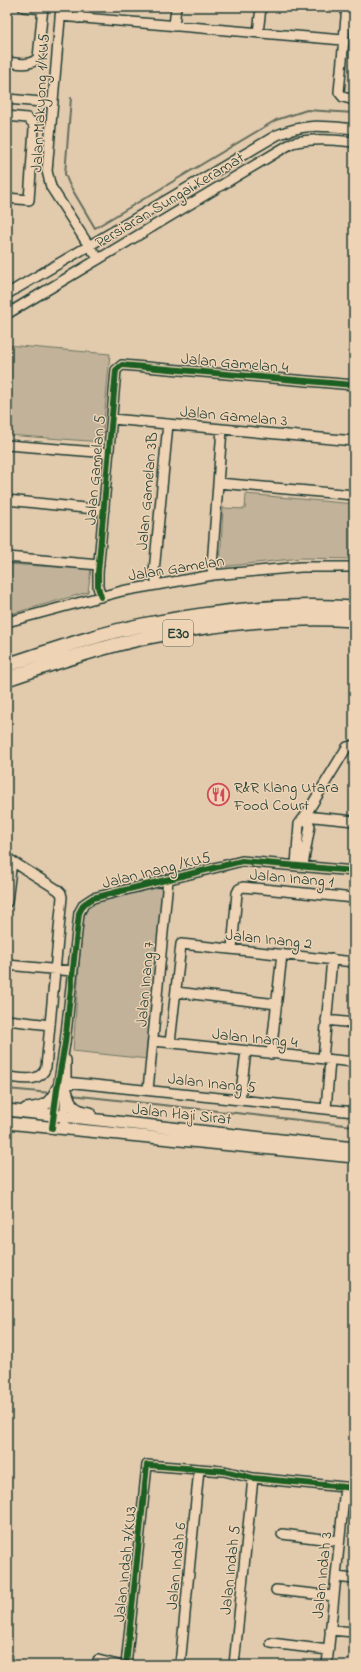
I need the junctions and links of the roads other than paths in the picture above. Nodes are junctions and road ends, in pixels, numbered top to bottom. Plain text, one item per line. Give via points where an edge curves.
1 (23, 7) edge
2 (79, 7) edge
3 (176, 7) edge
4 (261, 7) edge
5 (346, 7) edge
6 (43, 8) edge
7 (60, 12) edge
8 (78, 18) junction
9 (174, 26) junction
10 (258, 33) junction
11 (343, 40) junction
12 (7, 62) edge
13 (7, 99) edge
14 (354, 100) edge
15 (53, 104) junction
16 (7, 116) edge
17 (354, 129) edge
18 (354, 142) edge
19 (7, 198) edge
20 (89, 246) junction
21 (99, 258) junction
22 (7, 294) edge
23 (7, 314) edge
24 (116, 370) joint
25 (354, 385) edge
26 (112, 419) junction
27 (168, 424) junction
28 (222, 429) junction
29 (354, 441) edge
30 (7, 444) edge
31 (109, 453) junction
32 (218, 483) junction
33 (354, 495) edge
34 (7, 500) edge
35 (104, 510) junction
36 (7, 557) edge
37 (354, 567) edge
38 (98, 569) junction
39 (212, 570) junction
40 (157, 585) junction
41 (101, 597) junction
42 (354, 608) edge
43 (354, 620) edge
44 (7, 622) edge
45 (7, 664) edge
46 (7, 678) edge
47 (354, 744) edge
48 (305, 816) junction
49 (354, 821) edge
50 (9, 860) edge
51 (300, 865) junction
52 (354, 871) edge
53 (168, 880) junction
54 (354, 898) edge
55 (7, 902) edge
56 (232, 949) junction
57 (282, 954) junction
58 (332, 959) junction
59 (354, 962) edge
60 (7, 964) edge
61 (55, 969) junction
62 (72, 971) junction
63 (176, 992) junction
64 (277, 1004) junction
65 (7, 1020) edge
66 (326, 1020) junction
67 (354, 1023) edge
68 (50, 1025) junction
69 (154, 1041) junction
70 (170, 1043) junction
71 (246, 1051) junction
72 (271, 1054) junction
73 (326, 1059) junction
74 (354, 1062) edge
75 (7, 1077) edge
76 (148, 1090) junction
77 (62, 1095) junction
78 (240, 1100) junction
79 (326, 1109) junction
80 (7, 1110) edge
81 (354, 1112) edge
82 (59, 1116) junction
83 (7, 1123) edge
84 (161, 1127) junction
85 (52, 1128) junction
86 (64, 1129) junction
87 (354, 1148) edge
88 (354, 1157) edge
89 (199, 1469) junction
90 (253, 1478) junction
91 (349, 1488) edge
92 (282, 1534) dead end
93 (339, 1541) junction
94 (336, 1577) junction
95 (354, 1579) edge
96 (276, 1590) dead end
97 (334, 1596) junction
98 (330, 1630) junction
99 (354, 1632) edge
100 (271, 1643) dead end
101 (328, 1650) junction
102 (98, 1660) dead end
103 (118, 1665) edge
104 (126, 1665) edge
105 (180, 1665) edge
106 (234, 1665) edge
107 (326, 1665) edge

1 - 6 street
2 - 8 street
3 - 9 street
4 - 10 street
5 - 11 street
6 - 12 street via 38,58 29,64
7 - 8 street
7 - 15 street, Jalan Makyong 1/KU5
8 - 9 street
9 - 10 street
10 - 11 street
11 - 14 street via 339,92 343,97
13 - 15 street
15 - 20 street, Jalan Makyong 1/KU5 via 47,172 51,187
16 - 19 street via 27,118 34,129 29,200
17 - 20 street, Persiaran Sungai Keramat via 315,125 277,135
18 - 21 street, Persiaran Sungai Keramat via 324,139 292,143
20 - 21 street, Jalan Makyong 1/KU5
20 - 22 street, Persiaran Sungai Keramat
21 - 23 street, Persiaran Sungai Keramat
24 - 25 street, Jalan Gamelan 4 via 122,365
24 - 26 street, Jalan Gamelan 5
26 - 27 street, Jalan Gamelan 3
26 - 31 street, Jalan Gamelan 5
27 - 28 street, Jalan Gamelan 3
27 - 40 street, Jalan Gamelan 3B via 154,572
28 - 29 street, Jalan Gamelan 3
28 - 32 street
30 - 31 street
31 - 35 street, Jalan Gamelan 5
32 - 33 street
32 - 39 street
34 - 35 street
35 - 38 street, Jalan Gamelan 5
36 - 38 street
37 - 39 street, Jalan Gamelan
38 - 41 street, Jalan Gamelan 5
39 - 40 street, Jalan Gamelan
40 - 41 street, Jalan Gamelan
41 - 44 street, Jalan Gamelan
42 - 45 highway, E30 via 240,611 155,623 70,644
43 - 46 highway, E30 via 284,620 150,637 69,658
47 - 48 street via 347,747
48 - 49 street
48 - 51 street via 299,824
50 - 55 street
50 - 61 street via 61,893
51 - 52 street, Jalan Inang /KU5
51 - 53 street, Jalan Inang /KU5 via 242,861
53 - 62 street, Jalan Inang /KU5 via 93,898 84,904 79,913
53 - 69 street, Jalan Inang 7
54 - 56 street, Jalan Inang 1 via 243,887 238,892
56 - 57 street, Jalan Inang 2
56 - 63 street, Jalan Inang 2 via 181,944
57 - 58 street, Jalan Inang 2
57 - 64 street
58 - 59 street, Jalan Inang 2
58 - 66 street
60 - 61 street
61 - 62 street
61 - 68 street
62 - 77 street, Jalan Inang /KU5
63 - 64 street
63 - 70 street
64 - 72 street
65 - 68 street
66 - 67 street
66 - 73 street
68 - 75 street via 45,1072 34,1079
69 - 70 street, Jalan Inang 4
69 - 76 street, Jalan Inang 7
70 - 71 street, Jalan Inang 4
71 - 72 street, Jalan Inang 4
71 - 78 street
72 - 73 street, Jalan Inang 4
73 - 74 street, Jalan Inang 4
73 - 79 street
76 - 77 street, Jalan Inang 5
76 - 78 street, Jalan Inang 5
77 - 80 main road via 35,1108
77 - 82 street, Jalan Inang /KU5
77 - 84 main road via 80,1112
78 - 79 street, Jalan Inang 5
79 - 81 street, Jalan Inang 5
80 - 82 main road, Jalan Haji Sirat
82 - 84 main road, Jalan Haji Sirat
82 - 85 street
82 - 86 street
83 - 85 main road, Jalan Haji Sirat
84 - 87 main road, Jalan Haji Sirat
85 - 86 main road, Jalan Haji Sirat
86 - 88 main road, Jalan Haji Sirat
89 - 90 street via 224,1471
89 - 104 street, Jalan Indah 7/KU3 via 147,1465
89 - 105 street, Jalan Indah 6
90 - 91 street
90 - 106 street, Jalan Indah 5
91 - 93 street, Jalan Indah 3
92 - 93 street
93 - 94 street, Jalan Indah 3
94 - 95 street
94 - 97 street, Jalan Indah 3
96 - 97 street
97 - 98 street, Jalan Indah 3
98 - 99 street
98 - 101 street, Jalan Indah 3
100 - 101 street
101 - 107 street, Jalan Indah 3
102 - 103 street

